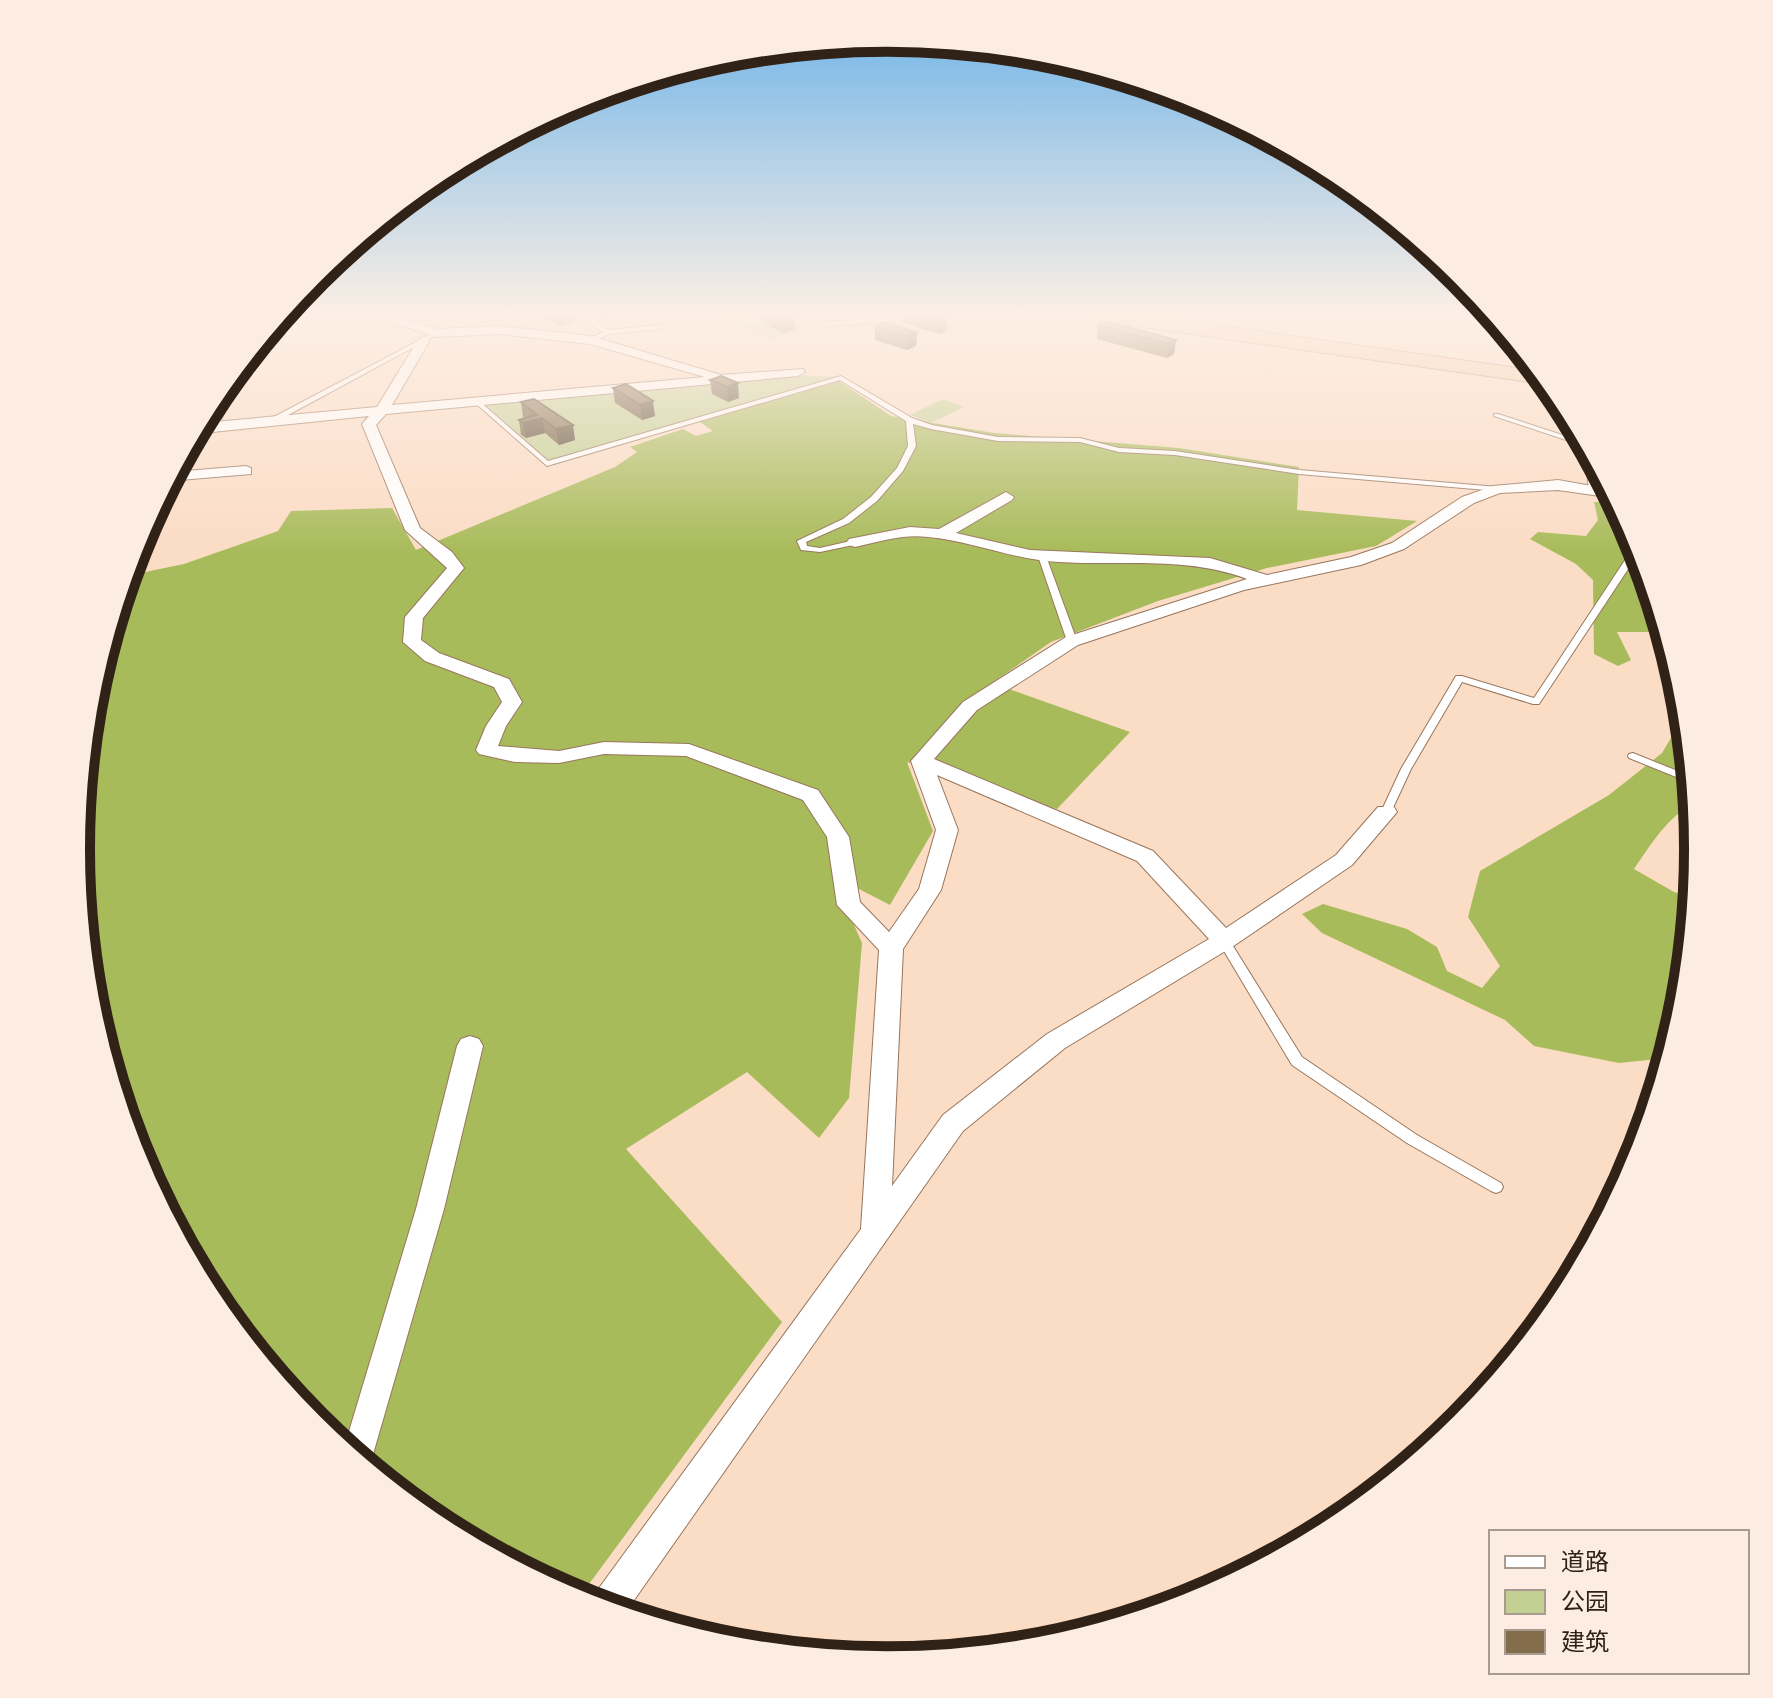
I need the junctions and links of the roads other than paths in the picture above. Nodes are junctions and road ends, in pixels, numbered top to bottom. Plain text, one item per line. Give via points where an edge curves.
1 (323, 393) edge
2 (393, 393) edge
3 (565, 393) edge
4 (789, 393) edge
5 (866, 393) edge
6 (476, 401) junction
7 (224, 406) edge
8 (382, 410) junction
9 (1496, 415) dead end
10 (272, 420) junction
11 (909, 420) junction
12 (214, 426) junction
13 (211, 427) edge
14 (1570, 440) edge
15 (246, 471) dead end
16 (182, 476) edge
17 (1592, 479) edge
18 (1498, 489) junction
19 (1593, 491) junction
20 (1599, 492) edge
21 (1006, 497) dead end
22 (941, 535) junction
23 (855, 542) joint
24 (1042, 556) junction
25 (1629, 561) edge
26 (1267, 581) junction
27 (1072, 641) junction
28 (1633, 756) dead end
29 (921, 761) junction
30 (1680, 775) edge
31 (1386, 812) joint
32 (1224, 941) junction
33 (891, 948) junction
34 (470, 1046) dead end
35 (1496, 1187) dead end
36 (875, 1234) junction
37 (360, 1447) edge
38 (614, 1598) edge

1 - 10 lane
2 - 8 street
3 - 6 street
4 - 6 lane via 547,464
5 - 11 lane
6 - 8 street
7 - 12 lane
8 - 10 street
8 - 33 street via 369,424 413,530 456,568 414,617 412,642 432,657 502,683 512,702 486,750 559,757 604,748 689,750 811,795 838,837 849,905
9 - 14 lane
10 - 12 street
11 - 18 lane via 998,439 1080,440 1119,450 1299,472
11 - 23 lane via 912,446 874,499 846,521 801,541 804,548 820,550
12 - 13 street
15 - 16 street
17 - 19 lane
18 - 19 street via 1558,485
18 - 26 street via 1468,500 1398,546
19 - 20 street
21 - 22 street
22 - 23 street via 925,532
22 - 24 street
24 - 26 street via 1171,557 1241,568
24 - 27 lane
25 - 31 lane via 1536,702 1459,678
26 - 27 street
27 - 29 street via 970,706
28 - 30 lane
29 - 32 street via 1145,856
29 - 33 street via 947,830 930,890
31 - 32 street via 1344,860
32 - 35 lane via 1297,1061 1412,1139
32 - 36 street via 1056,1041 953,1123
33 - 36 street
34 - 37 street via 430,1209
36 - 38 street

